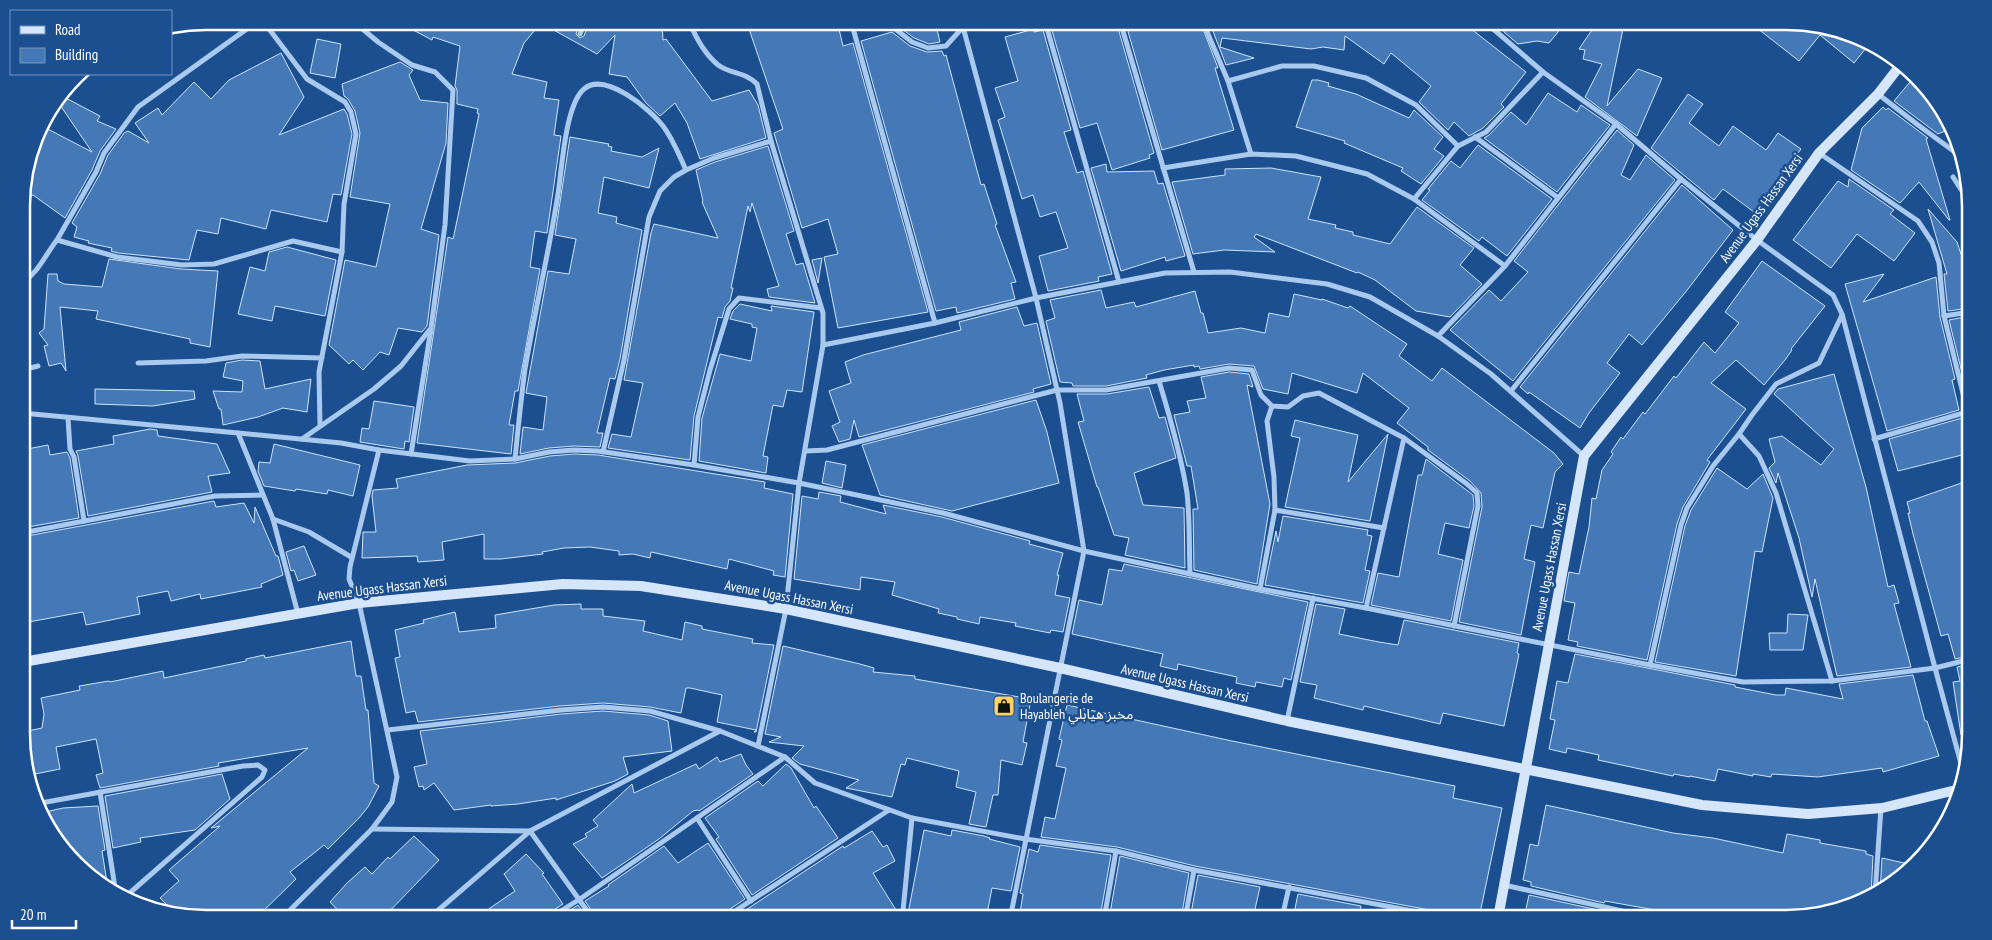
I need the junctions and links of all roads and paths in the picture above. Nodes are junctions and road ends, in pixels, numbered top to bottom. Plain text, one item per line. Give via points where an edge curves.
1 (245, 30) edge
2 (270, 30) edge
3 (363, 30) edge
4 (582, 30) edge
5 (693, 30) edge
6 (854, 30) edge
7 (897, 30) edge
8 (960, 30) edge
9 (964, 30) edge
10 (1048, 30) edge
11 (1123, 30) edge
12 (1207, 30) edge
13 (1495, 30) edge
14 (580, 34) dead end
15 (1897, 70) edge
16 (1543, 72) junction
17 (1228, 81) junction
18 (1878, 94) junction
19 (1616, 124) junction
20 (1475, 137) junction
21 (771, 141) junction
22 (1458, 146) junction
23 (1954, 151) edge
24 (1818, 153) junction
25 (1251, 154) junction
26 (1163, 168) junction
27 (686, 170) junction
28 (1953, 178) dead end
29 (1681, 179) junction
30 (1961, 191) edge
31 (1556, 198) junction
32 (1414, 199) junction
33 (57, 240) junction
34 (1758, 240) junction
35 (342, 252) junction
36 (1504, 266) junction
37 (1194, 272) junction
38 (30, 275) edge
39 (1120, 282) junction
40 (1036, 298) junction
41 (820, 308) junction
42 (1962, 313) edge
43 (1842, 314) junction
44 (1944, 316) junction
45 (935, 323) junction
46 (431, 328) junction
47 (1438, 336) junction
48 (823, 344) junction
49 (322, 358) junction
50 (138, 363) dead end
51 (38, 366) dead end
52 (30, 368) edge
53 (1159, 381) junction
54 (1057, 390) junction
55 (1511, 391) junction
56 (1962, 391) edge
57 (1272, 406) junction
58 (1962, 413) edge
59 (30, 414) edge
60 (68, 418) junction
61 (320, 426) junction
62 (238, 433) junction
63 (1739, 434) junction
64 (1404, 438) junction
65 (302, 439) junction
66 (1874, 439) junction
67 (379, 450) junction
68 (806, 451) junction
69 (603, 452) junction
70 (411, 454) junction
71 (1584, 456) junction
72 (515, 459) junction
73 (694, 465) junction
74 (799, 483) junction
75 (263, 495) junction
76 (1275, 510) junction
77 (272, 518) junction
78 (84, 521) junction
79 (1384, 528) junction
80 (30, 531) edge
81 (1084, 551) junction
82 (351, 557) junction
83 (1190, 574) junction
84 (1260, 589) junction
85 (1313, 598) junction
86 (359, 603) junction
87 (1366, 608) junction
88 (786, 609) junction
89 (298, 614) junction
90 (1454, 626) junction
91 (1548, 645) junction
92 (30, 661) edge
93 (1962, 661) edge
94 (1650, 665) junction
95 (1060, 668) junction
96 (1934, 668) junction
97 (1832, 681) junction
98 (1287, 721) junction
99 (388, 730) junction
100 (720, 731) junction
101 (758, 746) junction
102 (785, 757) junction
103 (1960, 757) edge
104 (1525, 770) junction
105 (1953, 791) edge
106 (100, 792) junction
107 (44, 802) edge
108 (1882, 808) junction
109 (889, 810) junction
110 (697, 818) junction
111 (912, 818) junction
112 (372, 829) junction
113 (530, 832) junction
114 (1025, 839) junction
115 (1116, 851) junction
116 (1194, 870) junction
117 (114, 884) edge
118 (1504, 885) junction
119 (1876, 885) edge
120 (1289, 887) junction
121 (130, 893) edge
122 (580, 899) junction
123 (751, 900) junction
124 (290, 910) edge
125 (439, 910) edge
126 (562, 910) edge
127 (587, 910) edge
128 (736, 910) edge
129 (903, 910) edge
130 (1012, 910) edge
131 (1105, 910) edge
132 (1187, 910) edge
133 (1284, 910) edge
134 (1408, 910) edge
135 (1499, 910) edge
136 (1618, 910) edge

1 - 33 street via 138,107 104,153
2 - 35 street via 307,79 345,102 351,112 356,134 344,204
3 - 46 street via 412,65 435,72 453,90 445,225
4 - 14 street
5 - 21 street via 717,64 751,78 757,84
6 - 45 street
7 - 8 street via 912,42 928,48 946,46
9 - 40 street
10 - 39 street
11 - 26 street
12 - 17 street
13 - 16 street
15 - 18 main road, Avenue Ugass Hassan Xersi
16 - 19 street
16 - 20 street via 1486,132
17 - 22 street via 1282,66 1314,66 1366,78 1416,105
17 - 25 street
18 - 23 street
18 - 24 main road, Avenue Ugass Hassan Xersi
19 - 29 street
19 - 31 street
20 - 22 street
20 - 31 street
21 - 27 street
21 - 41 street
22 - 32 street
24 - 34 main road, Avenue Ugass Hassan Xersi
24 - 44 street via 1918,222 1932,242 1939,263
25 - 26 street
25 - 32 street via 1296,156 1367,174
26 - 37 street
27 - 69 street via 660,191 649,217 624,360
27 - 72 street via 663,126 621,90 592,84 577,96 567,131 525,371
28 - 30 street
29 - 34 street
29 - 55 street
31 - 36 street
32 - 36 street
33 - 35 street via 118,257 182,265 214,264 293,241
33 - 38 street via 42,264
34 - 43 street via 1833,295
34 - 71 main road, Avenue Ugass Hassan Xersi
35 - 49 street
36 - 47 street
37 - 39 street via 1165,273
37 - 47 street via 1230,272 1327,284 1370,297
39 - 40 street
40 - 45 street
40 - 54 street
41 - 48 street via 823,313
41 - 73 street via 739,298 730,309 698,417
42 - 44 street
43 - 63 street via 1818,363 1776,384
43 - 66 street
44 - 56 street
45 - 48 street
46 - 61 street via 401,366
46 - 70 street
47 - 55 street
48 - 68 street
49 - 50 street via 242,356 206,361
49 - 61 street via 319,372
51 - 52 street
53 - 54 street via 1106,390
53 - 57 street via 1229,368 1252,370 1261,395
53 - 83 street via 1187,493
54 - 68 street via 827,450
54 - 81 street
55 - 71 street
57 - 64 street via 1288,407 1303,396 1319,393
57 - 76 street via 1267,421
58 - 66 street
59 - 60 street
60 - 62 street
60 - 78 street via 70,449
61 - 65 street
62 - 65 street
62 - 75 street
63 - 94 street via 1713,466 1684,517
63 - 97 street via 1759,456 1776,493
64 - 79 street
64 - 90 street via 1477,493 1478,506
65 - 67 street
66 - 96 street
67 - 70 street
67 - 82 street
68 - 74 street
69 - 72 street via 574,450
69 - 73 street
70 - 72 street via 470,461
71 - 91 main road, Avenue Ugass Hassan Xersi
73 - 74 street
74 - 81 street via 943,513
74 - 88 street
75 - 77 street
75 - 78 street via 215,496
76 - 79 street
76 - 84 street
77 - 82 street via 309,532
77 - 89 street
78 - 80 street
79 - 87 street
81 - 83 street
81 - 95 street
82 - 86 street via 349,579
83 - 84 street
84 - 85 street
85 - 87 street
85 - 98 street
86 - 88 main road, Avenue Ugass Hassan Xersi via 563,584 641,586
86 - 89 main road, Avenue Ugass Hassan Xersi
86 - 99 street
87 - 90 street
88 - 95 main road, Avenue Ugass Hassan Xersi
88 - 101 street
89 - 92 main road, Avenue Ugass Hassan Xersi
90 - 91 street
91 - 94 street
91 - 104 main road, Avenue Ugass Hassan Xersi
93 - 96 street
94 - 97 street via 1743,682
95 - 98 main road, Avenue Ugass Hassan Xersi
95 - 114 street
96 - 97 street
96 - 103 street
98 - 104 main road, Avenue Ugass Hassan Xersi
99 - 100 street via 603,707 650,711
99 - 112 street via 397,776 392,802
100 - 101 street
100 - 113 street
101 - 102 street
102 - 109 street via 815,783
102 - 110 street
104 - 108 main road via 1702,805 1808,814
104 - 118 main road
105 - 108 main road
106 - 107 street
106 - 117 street
106 - 121 street via 243,766 258,765 265,770 262,777
108 - 119 street
109 - 111 street
109 - 123 street
110 - 122 street
110 - 123 street
111 - 114 street
111 - 129 street
112 - 113 street
112 - 124 street
113 - 122 street
113 - 125 street
114 - 115 street
114 - 130 street
115 - 116 street
115 - 131 street
116 - 120 street
116 - 132 street
118 - 135 main road
118 - 136 street
120 - 133 street
120 - 134 street
122 - 126 street
122 - 127 street
123 - 128 street

